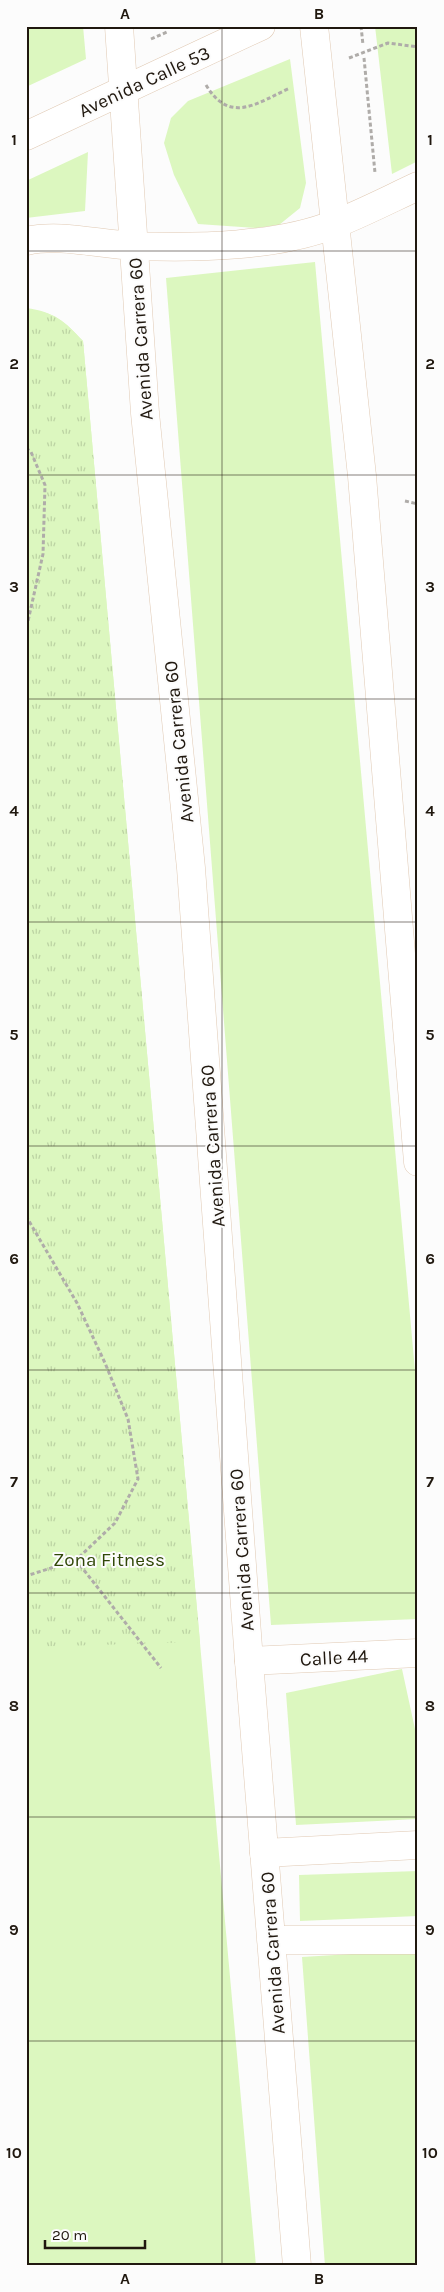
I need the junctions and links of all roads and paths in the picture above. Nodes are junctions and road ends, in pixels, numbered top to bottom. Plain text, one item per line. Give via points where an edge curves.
1 (119, 26) edge
2 (261, 26) edge
3 (314, 26) edge
4 (361, 26) edge
5 (167, 32) dead end
6 (146, 41) dead end
7 (363, 45) dead end
8 (418, 47) edge
9 (364, 58) dead end
10 (190, 59) junction
11 (319, 73) junction
12 (123, 91) junction
13 (26, 136) edge
14 (376, 181) dead end
15 (418, 186) edge
16 (334, 225) junction
17 (26, 241) edge
18 (134, 246) junction
19 (26, 448) edge
20 (406, 501) dead end
21 (418, 504) edge
22 (26, 630) edge
23 (418, 1162) edge
24 (26, 1216) edge
25 (76, 1560) junction
26 (26, 1576) edge
27 (418, 1653) edge
28 (249, 1661) junction
29 (160, 1668) dead end
30 (418, 1845) edge
31 (264, 1853) junction
32 (271, 1940) junction
33 (418, 1940) edge
34 (297, 2266) edge

1 - 12 main road, Avenida Carrera 60
2 - 10 main road, Avenida Calle 53
3 - 11 main road
4 - 7 path
5 - 6 path
8 - 11 path via 388,44 363,51
9 - 14 path
10 - 11 path via 209,90 228,108 245,109
10 - 12 main road, Avenida Calle 53
11 - 16 main road
12 - 13 main road, Avenida Calle 53
12 - 18 main road, Avenida Carrera 60
15 - 16 main road
16 - 18 main road via 255,242
16 - 23 main road via 362,476
17 - 18 main road via 64,239
18 - 28 main road, Avenida Carrera 60 via 145,413 191,868
19 - 22 path via 31,452 45,485 43,554
20 - 21 path
24 - 25 path via 77,1303 105,1364 128,1419 138,1479 115,1523
25 - 26 path
25 - 29 path
27 - 28 main road, Calle 44
28 - 31 main road, Avenida Carrera 60
30 - 31 main road
31 - 32 main road, Avenida Carrera 60
32 - 33 main road
32 - 34 main road, Avenida Carrera 60

